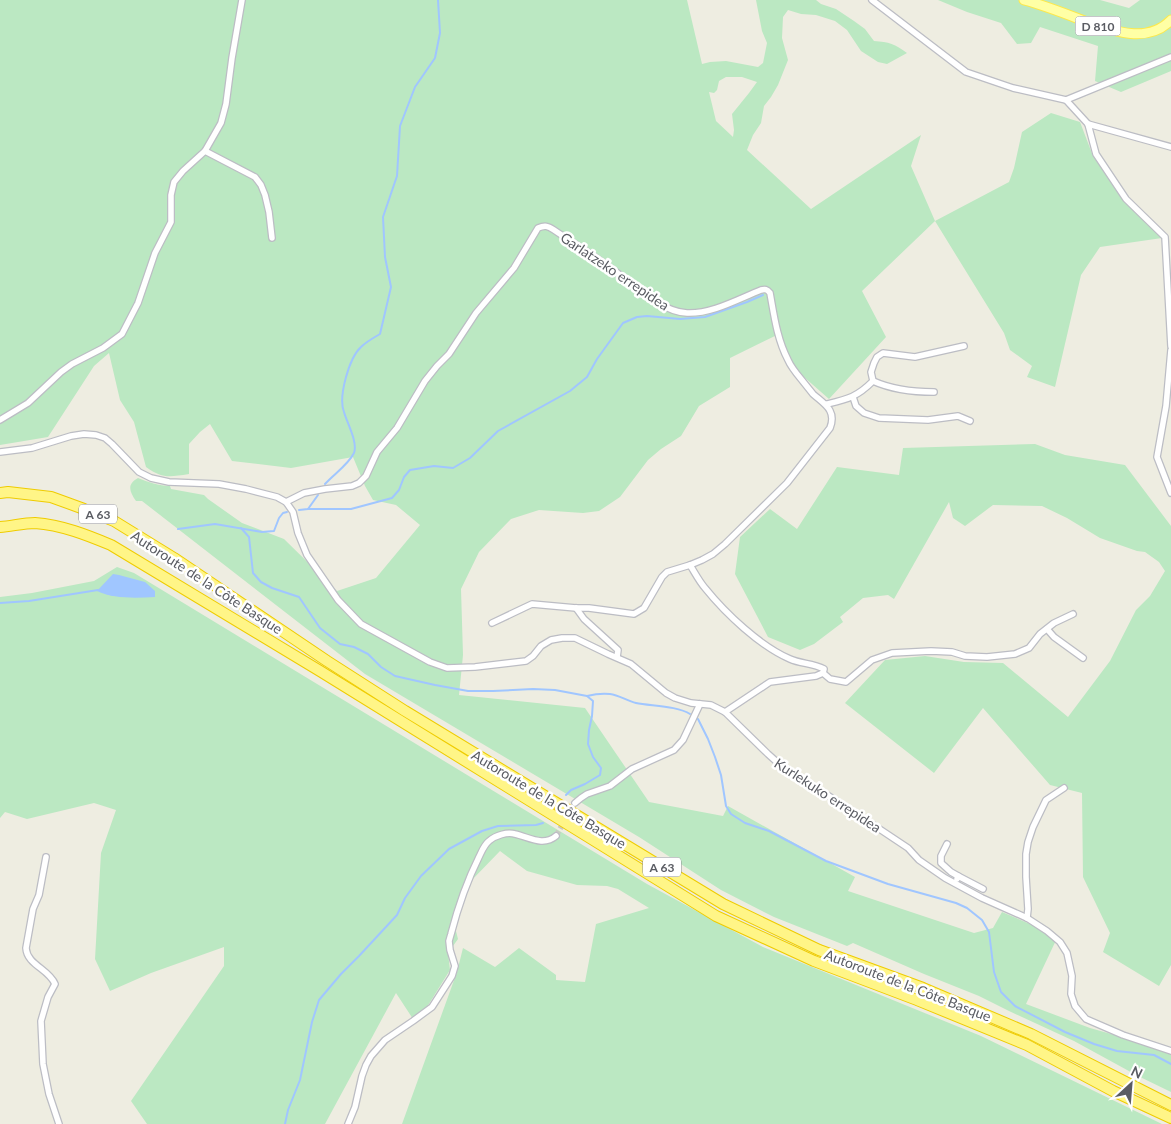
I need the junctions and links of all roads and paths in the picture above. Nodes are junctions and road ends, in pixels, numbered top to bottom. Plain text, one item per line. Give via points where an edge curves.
1 (242, 0) edge
2 (872, 0) edge
3 (1024, 0) edge
4 (1171, 20) edge
5 (1171, 56) edge
6 (1066, 100) junction
7 (1088, 124) junction
8 (1171, 147) edge
9 (205, 150) junction
10 (272, 238) dead end
11 (964, 346) dead end
12 (1171, 348) edge
13 (873, 381) junction
14 (934, 392) dead end
15 (853, 397) junction
16 (826, 404) junction
17 (1168, 408) edge
18 (0, 420) edge
19 (970, 421) dead end
20 (0, 452) edge
21 (1171, 492) edge
22 (0, 493) edge
23 (286, 502) junction
24 (0, 527) edge
25 (690, 566) junction
26 (576, 608) junction
27 (1073, 614) dead end
28 (492, 623) dead end
29 (1047, 629) junction
30 (617, 657) junction
31 (1083, 658) dead end
32 (823, 673) junction
33 (700, 704) junction
34 (725, 712) junction
35 (1064, 788) dead end
36 (575, 803) tunnel mouth
37 (556, 836) dead end
38 (947, 844) dead end
39 (46, 857) dead end
40 (958, 876) junction
41 (954, 883) junction
42 (983, 889) dead end
43 (1028, 918) junction
44 (1171, 1050) edge
45 (1171, 1105) edge
46 (1171, 1118) edge
47 (59, 1124) edge
48 (348, 1124) edge

1 - 9 street via 226,104
2 - 6 street via 966,72 1013,88
3 - 4 main road, D 810 via 1117,32 1147,33 1160,29
5 - 6 street
6 - 7 street
7 - 8 street
7 - 12 street via 1096,154 1126,199 1166,237
9 - 10 street via 255,177 265,195
9 - 18 street via 174,182 171,222 122,334 60,372 28,403
11 - 13 street via 915,357 883,353 874,363
12 - 17 street
13 - 14 street via 907,391
13 - 15 street
15 - 16 street
15 - 19 street via 856,406 864,413 879,418 928,420 958,416
16 - 23 street, Garlatzeko errepidea via 806,386 788,361 768,291 761,290 707,310 675,312 548,226 543,226 538,228 514,268 425,382 397,428 377,452 366,476 352,486 304,493
16 - 25 street via 831,414 830,428 788,483 725,544
17 - 21 street via 1157,457
20 - 23 street via 32,448 71,436 96,435 105,438 139,472 151,478 219,484
22 - 45 highway, Autoroute de la Côte Basque / A 63 via 52,497 114,522 420,720 723,904 819,950 923,988 1032,1034
23 - 30 street, Kurlekuko errepidea via 293,512 307,555 338,600 361,624 430,662 447,668 526,661 541,646 562,638 575,638
24 - 46 highway, Autoroute de la Côte Basque / A 63 via 34,523 58,526 111,545 716,916 814,961 1027,1044
25 - 26 street via 662,577 644,608 634,614
25 - 32 street via 732,618 769,648 791,660 824,669
26 - 28 street via 532,604
26 - 30 street via 618,650
27 - 29 street
29 - 31 street
29 - 32 street via 1029,648 1015,654 892,653 872,660 846,682
30 - 33 street, Kurlekuko errepidea via 639,669 666,693
32 - 34 street via 770,682
33 - 34 street, Kurlekuko errepidea via 716,706
33 - 36 street via 683,740 674,750 632,769 610,786 587,794
34 - 41 street, Kurlekuko errepidea via 778,763 908,848 919,860
35 - 43 street via 1046,800 1028,842
37 - 48 street via 540,841 506,834 485,845 468,881 449,941 455,966 452,976 432,1007 385,1040 371,1056
38 - 40 street via 940,863
39 - 47 street via 26,954 53,978 55,984 41,1021 43,1064
40 - 41 street
40 - 42 street
41 - 43 street, Kurlekuko errepidea
43 - 44 street, Kurlekuko errepidea via 1060,942 1067,952 1075,1006 1086,1018 1123,1035

